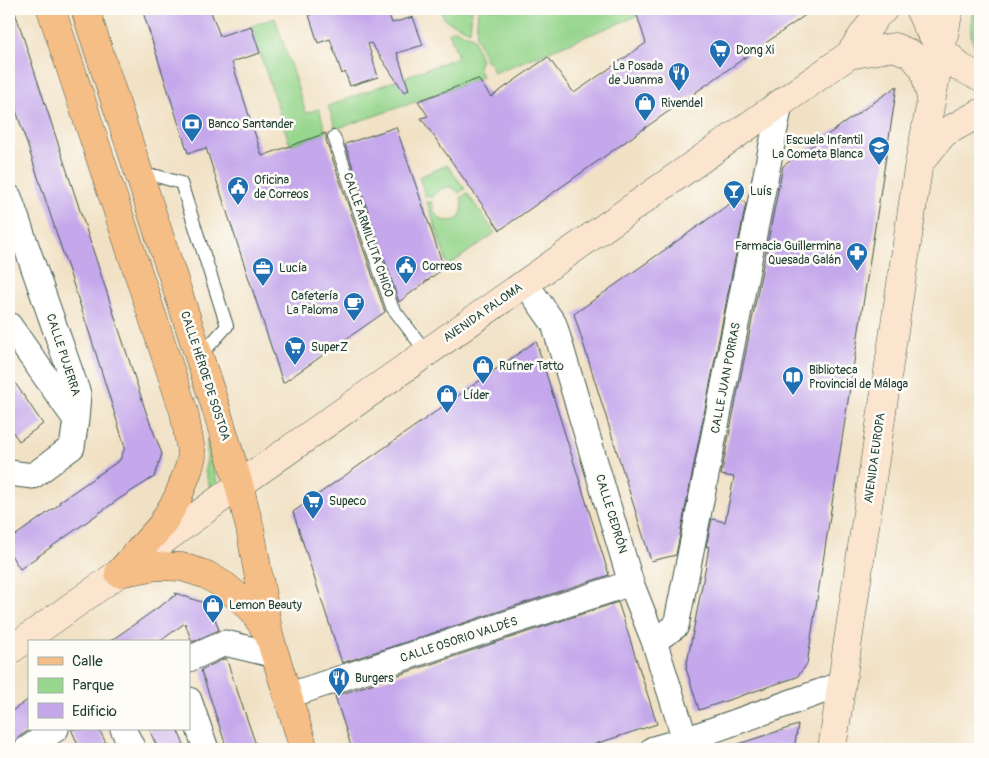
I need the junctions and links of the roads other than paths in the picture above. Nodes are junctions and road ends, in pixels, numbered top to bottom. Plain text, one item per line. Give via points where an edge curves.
1 (51, 9) edge
2 (85, 9) edge
3 (884, 9) edge
4 (920, 9) edge
5 (949, 9) edge
6 (941, 49) junction
7 (849, 55) junction
8 (971, 73) edge
9 (931, 100) junction
10 (780, 104) junction
11 (980, 113) edge
12 (334, 137) dead end
13 (919, 163) junction
14 (140, 178) junction
15 (9, 197) edge
16 (526, 284) junction
17 (9, 325) edge
18 (427, 353) junction
19 (199, 358) junction
20 (76, 420) junction
21 (9, 473) edge
22 (239, 485) junction
23 (119, 573) junction
24 (631, 583) junction
25 (654, 641) junction
26 (272, 645) junction
27 (9, 651) edge
28 (190, 659) edge
29 (842, 684) junction
30 (287, 696) junction
31 (190, 703) edge
32 (124, 730) edge
33 (686, 744) edge
34 (133, 749) edge
35 (206, 749) edge
36 (304, 749) edge
37 (653, 749) edge
38 (832, 749) edge

1 - 23 main road, AVENIDA PALOMA via 184,412 192,456 178,497 161,526
2 - 14 main road, CALLE HÉROE DE SOSTOA
3 - 7 main road
4 - 6 main road
5 - 6 main road, AVENIDA EUROPA
6 - 8 main road
6 - 9 main road, AVENIDA EUROPA
7 - 9 main road via 894,47 910,54 924,69
7 - 10 main road, AVENIDA PALOMA
9 - 13 main road, AVENIDA EUROPA
10 - 16 main road, AVENIDA PALOMA
10 - 25 street, CALLE JUAN PORRAS via 676,626
11 - 13 main road via 944,133
12 - 18 lane, CALLE ARMILLITA CHICO via 392,307
13 - 29 main road, AVENIDA EUROPA
14 - 19 main road, CALLE HÉROE DE SOSTOA
14 - 19 lane via 157,176 180,183 192,219 227,326
15 - 20 street, CALLE PUJERRA via 78,394
16 - 18 main road, AVENIDA PALOMA
16 - 24 street, CALLE CEDRÓN via 554,324
17 - 20 street
18 - 22 main road, AVENIDA PALOMA
19 - 22 main road, CALLE HÉROE DE SOSTOA
20 - 21 street, CALLE PUJERRA via 72,447 33,476
22 - 23 main road, AVENIDA PALOMA
22 - 26 main road, CALLE HÉROE DE SOSTOA
23 - 26 main road, AVENIDA PALOMA via 157,566 182,567 207,575 251,608
23 - 27 main road, AVENIDA PALOMA
24 - 25 street, CALLE CEDRÓN
24 - 30 street, CALLE OSORIO VALDÉS
25 - 33 street, CALLE CEDRÓN
26 - 28 street via 225,644
26 - 30 main road, CALLE HÉROE DE SOSTOA
29 - 33 street
29 - 38 main road, AVENIDA EUROPA
30 - 36 main road, CALLE HÉROE DE SOSTOA
31 - 35 street
32 - 34 street
33 - 37 street

